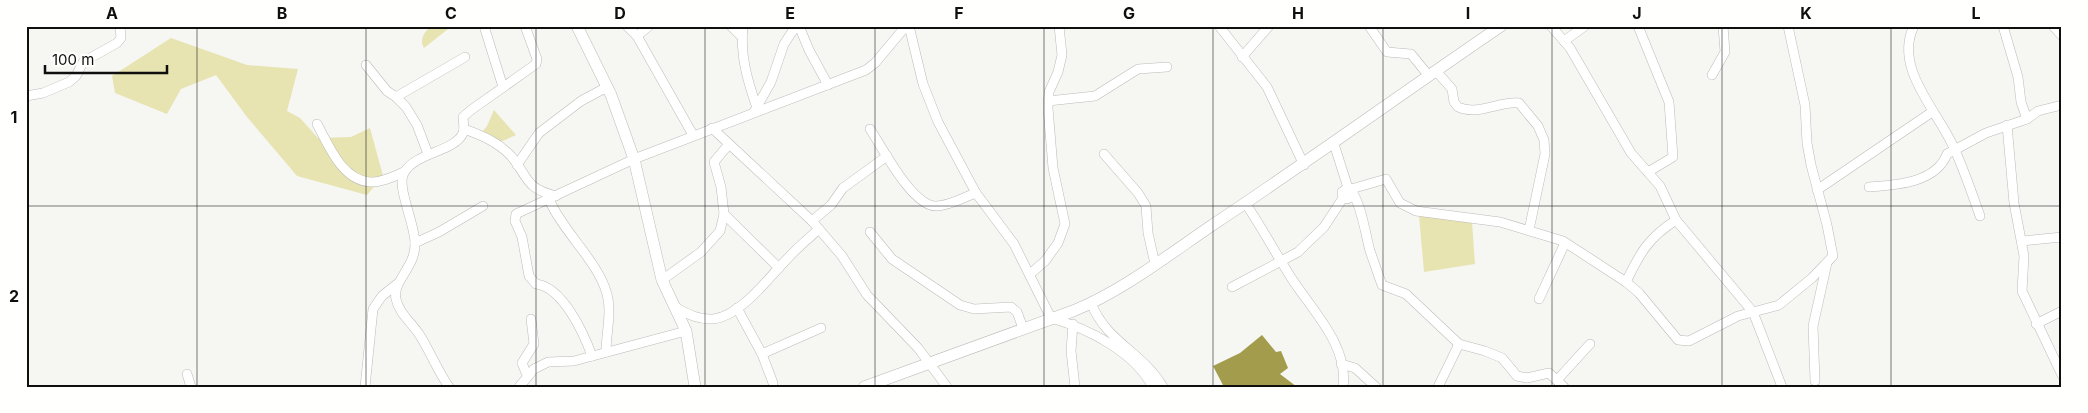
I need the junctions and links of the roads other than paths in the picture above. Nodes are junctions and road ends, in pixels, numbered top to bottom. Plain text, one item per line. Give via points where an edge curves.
1 (120, 26) edge
2 (484, 26) edge
3 (525, 26) edge
4 (577, 26) edge
5 (627, 26) edge
6 (649, 26) edge
7 (731, 26) edge
8 (743, 26) edge
9 (798, 26) edge
10 (908, 26) edge
11 (1059, 26) edge
12 (1219, 26) edge
13 (1269, 26) edge
14 (1369, 26) edge
15 (1501, 26) edge
16 (1551, 26) edge
17 (1585, 26) edge
18 (1638, 26) edge
19 (1723, 26) edge
20 (1788, 26) edge
21 (1914, 26) edge
22 (2003, 26) edge
23 (2053, 26) edge
24 (637, 36) junction
25 (2062, 36) edge
26 (742, 37) junction
27 (1564, 41) junction
28 (465, 57) dead end
29 (1242, 57) junction
30 (366, 65) dead end
31 (1167, 67) dead end
32 (1432, 74) junction
33 (1712, 74) dead end
34 (828, 85) junction
35 (503, 87) junction
36 (607, 87) junction
37 (26, 96) edge
38 (396, 97) junction
39 (1048, 101) junction
40 (2062, 106) edge
41 (755, 108) junction
42 (1932, 112) junction
43 (2027, 119) junction
44 (317, 124) dead end
45 (2007, 125) junction
46 (712, 128) junction
47 (464, 129) junction
48 (870, 129) dead end
49 (693, 135) junction
50 (729, 144) junction
51 (1334, 144) junction
52 (1955, 149) junction
53 (428, 154) junction
54 (1104, 154) dead end
55 (887, 156) junction
56 (634, 160) junction
57 (517, 165) junction
58 (1304, 165) junction
59 (404, 172) junction
60 (1648, 172) junction
61 (1868, 187) dead end
62 (1816, 190) junction
63 (976, 192) junction
64 (1349, 193) junction
65 (552, 197) junction
66 (1246, 204) junction
67 (483, 206) dead end
68 (724, 214) junction
69 (1980, 216) dead end
70 (812, 220) junction
71 (1676, 220) junction
72 (819, 229) junction
73 (1529, 230) junction
74 (870, 232) dead end
75 (2062, 237) edge
76 (2022, 240) junction
77 (416, 243) junction
78 (1565, 243) junction
79 (1282, 262) junction
80 (1828, 262) junction
81 (1154, 264) junction
82 (779, 268) junction
83 (1030, 274) junction
84 (662, 280) junction
85 (1626, 282) junction
86 (397, 284) junction
87 (1232, 287) dead end
88 (1539, 299) dead end
89 (1090, 303) junction
90 (677, 308) junction
91 (737, 308) junction
92 (2062, 311) edge
93 (1754, 312) junction
94 (1050, 318) junction
95 (531, 319) dead end
96 (1073, 324) junction
97 (2036, 324) junction
98 (821, 328) dead end
99 (1023, 328) junction
100 (686, 331) junction
101 (1459, 344) junction
102 (1590, 344) dead end
103 (606, 352) junction
104 (762, 354) junction
105 (592, 356) junction
106 (930, 364) junction
107 (1341, 364) junction
108 (187, 374) dead end
109 (528, 375) junction
110 (2062, 375) edge
111 (1558, 379) junction
112 (1815, 381) dead end
113 (773, 383) dead end
114 (1780, 386) edge
115 (191, 387) edge
116 (365, 387) edge
117 (449, 387) edge
118 (519, 387) edge
119 (695, 387) edge
120 (864, 387) edge
121 (947, 387) edge
122 (1075, 387) edge
123 (1153, 387) edge
124 (1163, 387) edge
125 (1343, 387) edge
126 (1376, 387) edge
127 (1438, 387) edge
128 (1564, 387) edge

1 - 37 street via 121,38 117,43 83,62 73,80 43,93
2 - 35 street
3 - 35 street via 536,64
4 - 36 street
5 - 24 street
6 - 24 street
7 - 26 street
8 - 26 street
9 - 34 street
9 - 41 street via 784,44 771,82
10 - 34 street via 870,67
10 - 63 street via 938,122
11 - 39 street via 1062,55
12 - 29 street
13 - 29 street
14 - 32 street via 1384,50 1391,54 1411,54
15 - 32 street
16 - 27 street
17 - 27 street
18 - 60 street via 1670,102 1673,143 1673,157
19 - 33 street via 1725,52
20 - 62 street via 1805,105 1807,143
21 - 42 street via 1907,50 1915,77
22 - 43 street
23 - 25 street
24 - 49 street
26 - 41 street via 744,66
27 - 60 street via 1631,153
28 - 38 street
29 - 58 street via 1267,88
30 - 38 street
31 - 39 street via 1138,69 1095,96
32 - 51 street
32 - 73 street via 1452,89 1458,107 1471,110 1519,103 1538,126 1545,154
34 - 41 street
35 - 47 street via 463,117
36 - 56 street
36 - 57 street via 581,101 539,133
38 - 53 street via 417,125
39 - 83 street via 1052,161 1065,224 1058,243
40 - 43 street via 2038,111
41 - 46 street
42 - 52 street
42 - 62 street
43 - 45 street
44 - 59 street via 336,158 350,174 370,182
45 - 52 street
45 - 76 street via 2014,203
46 - 49 street
46 - 50 street
47 - 53 street via 458,139
47 - 57 street via 500,146
48 - 55 street
49 - 56 street
50 - 68 street via 714,162
50 - 70 street
51 - 58 street
51 - 64 street
52 - 61 street via 1947,154 1933,174 1892,185
52 - 69 street
53 - 59 street
54 - 81 street via 1146,206
55 - 63 street via 914,194 927,204 945,204
55 - 70 street via 842,188 831,205
56 - 65 street
56 - 84 street
57 - 65 street via 534,188
58 - 66 street
59 - 77 street via 402,186
60 - 71 street via 1660,186
62 - 80 street via 1833,256
63 - 83 street via 1009,234
64 - 73 street via 1386,179 1400,203 1416,212 1500,222
64 - 79 street via 1324,227 1298,252
64 - 101 street via 1366,226 1382,285 1406,294
65 - 103 street via 555,216 569,231 607,293
65 - 105 street via 515,216 529,276 536,284 549,288 573,317
66 - 79 street
66 - 81 street
67 - 77 street
68 - 82 street
68 - 84 street via 724,222 715,238
70 - 72 street
71 - 85 street via 1645,244
71 - 93 street
72 - 82 street
72 - 106 street via 842,256 866,295
73 - 78 street
74 - 99 street via 892,259 960,305 974,309 1011,307
75 - 76 street
76 - 97 street via 2022,291
77 - 86 street via 410,266
78 - 85 street
78 - 88 street
79 - 87 street
79 - 107 street via 1323,323
80 - 93 street via 1786,301
80 - 112 street via 1813,326
81 - 89 street
82 - 91 street via 764,286
83 - 94 street
84 - 90 street
85 - 93 street via 1680,341 1689,341 1730,319
86 - 116 street via 382,296 373,309
86 - 117 street via 395,293 399,308 419,334
89 - 94 street
89 - 124 street via 1104,328 1146,364
90 - 91 street via 705,319 721,317
90 - 100 street
91 - 104 street
92 - 97 street
93 - 114 street
94 - 96 street
94 - 99 street
95 - 109 street via 534,344 522,363
96 - 122 street via 1071,351
96 - 123 street via 1096,335 1132,361
97 - 110 street
98 - 104 street
99 - 106 street
100 - 103 street
100 - 119 street
101 - 111 street via 1502,358 1517,376 1527,378 1549,373
101 - 127 street
102 - 111 street
103 - 105 street
104 - 113 street
105 - 109 street via 574,361 548,362
106 - 120 street
106 - 121 street
107 - 125 street
107 - 126 street via 1355,368
108 - 115 street
109 - 118 street
111 - 128 street

